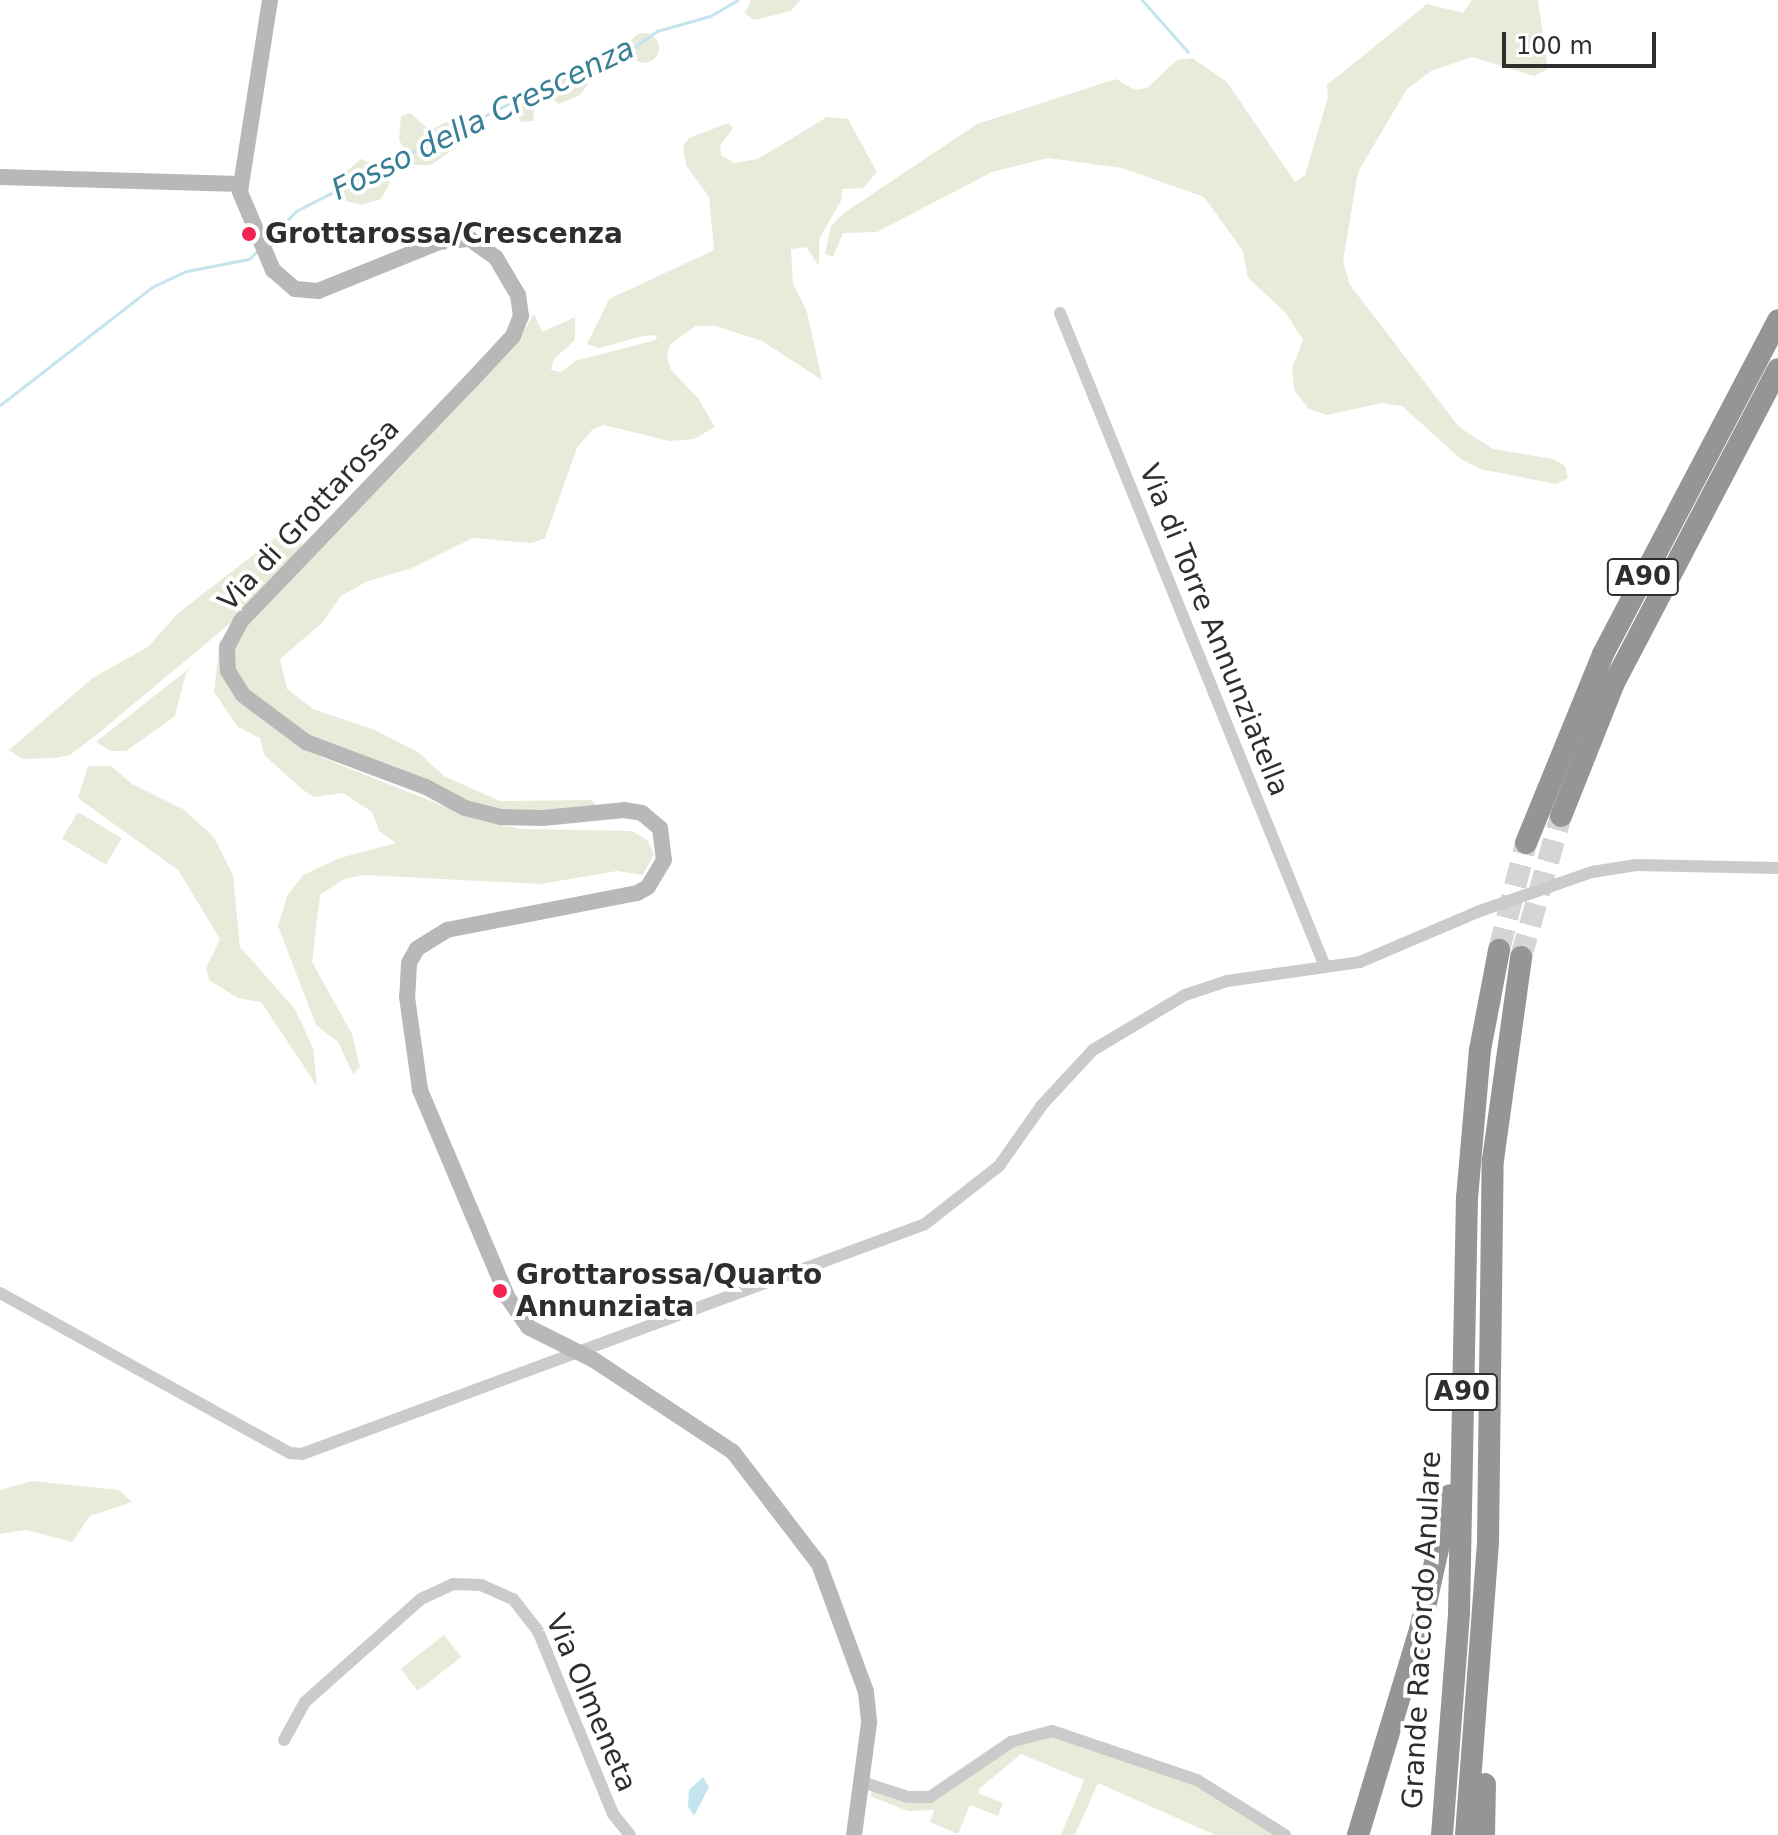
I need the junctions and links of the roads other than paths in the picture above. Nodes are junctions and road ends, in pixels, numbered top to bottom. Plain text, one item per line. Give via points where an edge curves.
1 (270, 0) edge
2 (0, 177) edge
3 (240, 184) junction
4 (1060, 313) dead end
5 (1778, 320) edge
6 (1778, 369) edge
7 (1561, 816) tunnel mouth
8 (1526, 843) tunnel mouth
9 (1778, 868) edge
10 (1324, 964) junction
11 (0, 1293) edge
12 (576, 1352) junction
13 (1462, 1403) junction
14 (1488, 1542) junction
15 (284, 1740) dead end
16 (862, 1782) junction
17 (630, 1835) edge
18 (854, 1835) edge
19 (1285, 1835) edge
20 (1358, 1835) edge
21 (1442, 1835) edge
22 (1466, 1835) edge
23 (1484, 1835) edge

1 - 3 street, Via di Grottarossa
2 - 3 street
3 - 12 street, Via di Grottarossa via 254,232 290,287 314,292 439,242 464,238 491,252 520,301 513,336 241,621 227,658 232,681 282,728 465,808 501,817 543,818 624,810 642,813 660,828 664,860 648,887 624,897 447,930 417,949 406,979 420,1090 508,1298 528,1327
4 - 10 street, Via di Torre Annunziatella
5 - 8 highway, A90 via 1603,654
6 - 7 highway, A90 via 1614,683
9 - 10 street via 1636,865 1592,872 1477,912 1360,962
10 - 12 street via 1227,981 1166,1004 1119,1031 1065,1077 999,1166 925,1224
11 - 12 street via 299,1455 509,1382
12 - 16 street, Via di Grottarossa via 733,1452 819,1564 866,1692 869,1723
13 - 14 highway, Grande Raccordo Anulare / A90 via 1467,1198 1480,1050 1510,954 1493,1160
13 - 20 highway via 1447,1511 1420,1630
13 - 21 highway, Grande Raccordo Anulare / A90 via 1459,1613
14 - 22 highway, Grande Raccordo Anulare / A90
14 - 23 highway via 1493,1663
15 - 17 street, Via Olmeneta via 305,1702 421,1599 453,1584 481,1585 513,1599 538,1631 613,1814
16 - 18 street, Via di Grottarossa
16 - 19 street via 908,1797 930,1797 1011,1742 1052,1731 1197,1780

